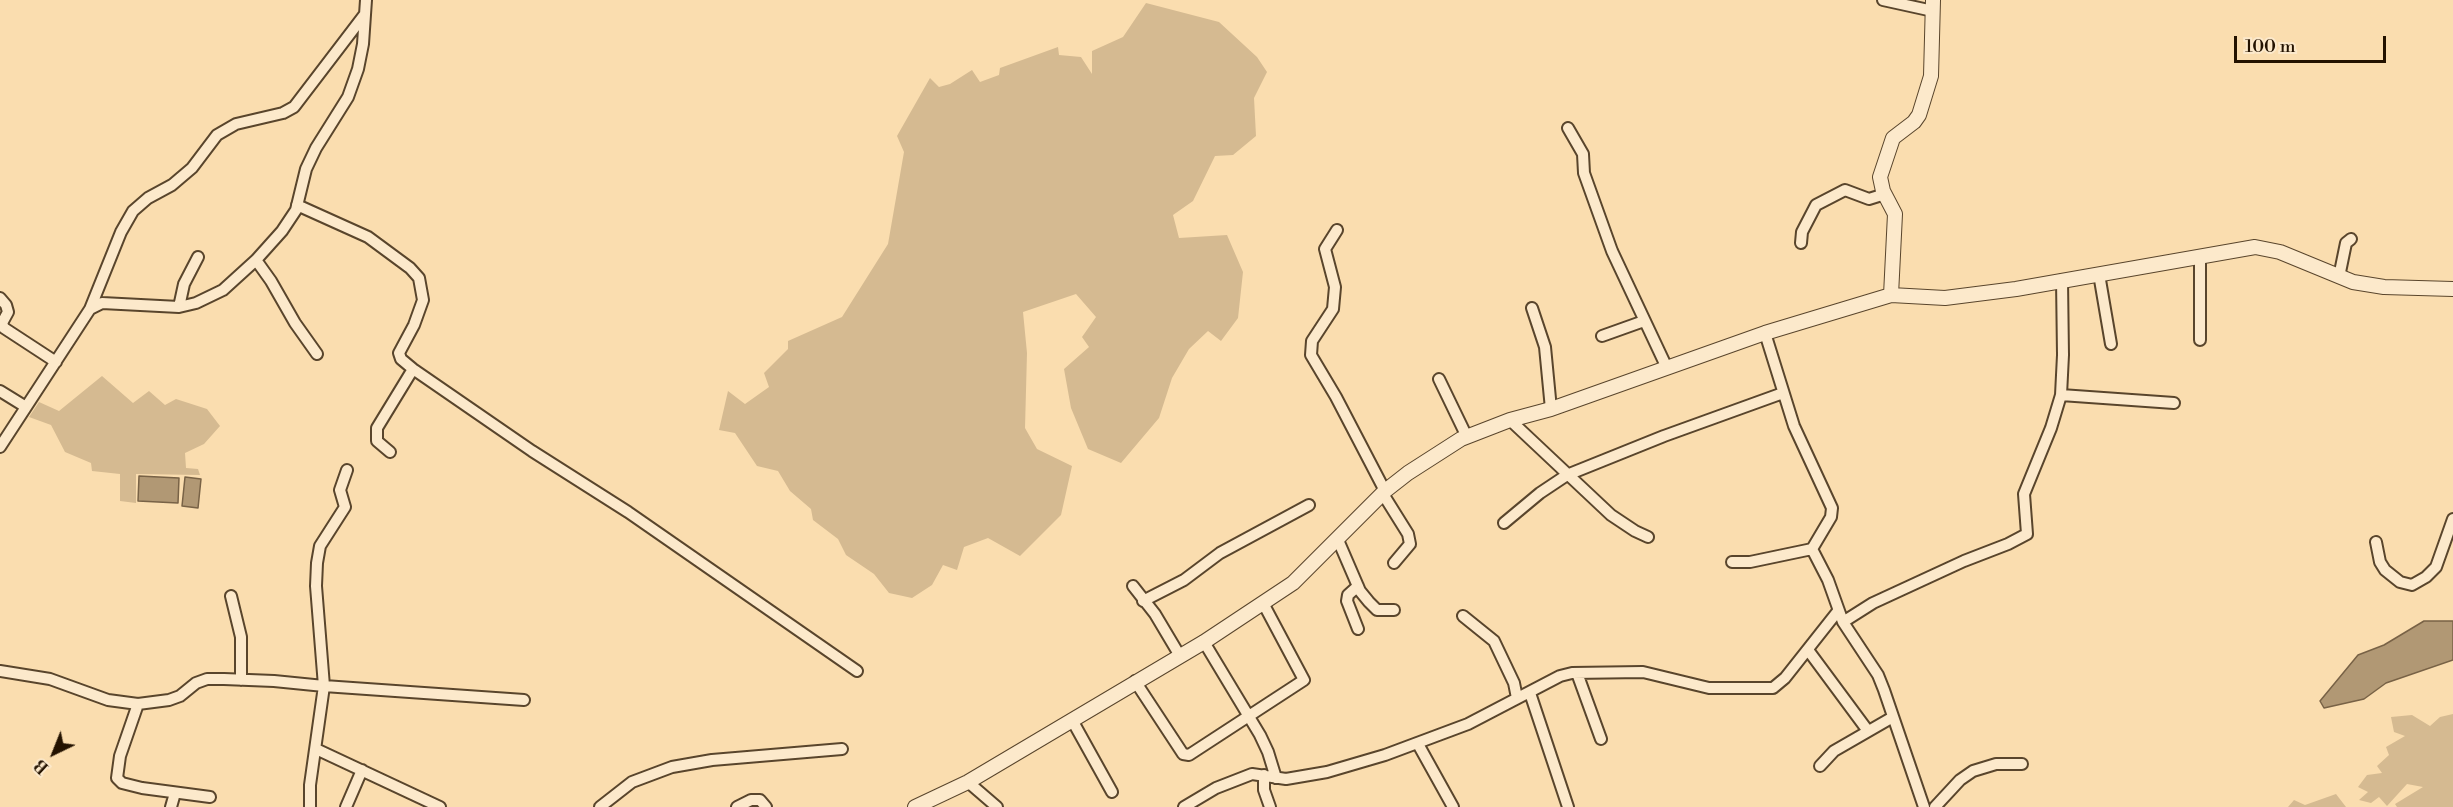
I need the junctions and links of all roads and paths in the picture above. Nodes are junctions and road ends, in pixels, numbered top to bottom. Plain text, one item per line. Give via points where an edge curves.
1 (366, 0) edge
2 (1883, 0) edge
3 (1933, 5) edge
4 (365, 14) junction
5 (1568, 128) dead end
6 (1882, 188) junction
7 (297, 205) junction
8 (1337, 230) dead end
9 (2351, 239) dead end
10 (1801, 243) dead end
11 (2200, 256) junction
12 (198, 258) dead end
13 (256, 260) junction
14 (2100, 274) junction
15 (2339, 277) junction
16 (2062, 280) junction
17 (2453, 289) edge
18 (1891, 295) junction
19 (0, 298) edge
20 (180, 307) junction
21 (1532, 308) dead end
22 (90, 309) junction
23 (1644, 321) junction
24 (1765, 333) junction
25 (1602, 336) dead end
26 (2200, 340) dead end
27 (2111, 344) dead end
28 (317, 354) dead end
29 (56, 362) junction
30 (1667, 368) junction
31 (413, 369) junction
32 (1439, 378) dead end
33 (0, 390) edge
34 (1783, 393) junction
35 (2061, 395) junction
36 (2174, 403) dead end
37 (26, 407) junction
38 (1551, 409) junction
39 (1510, 420) junction
40 (1467, 436) junction
41 (0, 447) edge
42 (390, 452) dead end
43 (347, 470) dead end
44 (1567, 475) junction
45 (1384, 492) junction
46 (1309, 505) dead end
47 (2453, 519) edge
48 (1504, 523) dead end
49 (1648, 537) dead end
50 (1338, 540) junction
51 (2376, 542) dead end
52 (1812, 549) junction
53 (1732, 562) dead end
54 (1394, 563) dead end
55 (1132, 586) dead end
56 (1358, 586) junction
57 (231, 596) dead end
58 (1143, 601) junction
59 (1263, 603) junction
60 (1394, 610) dead end
61 (1838, 611) junction
62 (1463, 616) dead end
63 (1844, 622) junction
64 (1358, 629) dead end
65 (1204, 642) junction
66 (1808, 650) junction
67 (1180, 656) junction
68 (0, 671) edge
69 (857, 671) dead end
70 (1577, 673) junction
71 (241, 680) junction
72 (1135, 681) junction
73 (324, 686) junction
74 (1530, 693) junction
75 (1517, 699) junction
76 (524, 700) dead end
77 (138, 704) junction
78 (1249, 717) junction
79 (1893, 717) junction
80 (1072, 720) junction
81 (1868, 731) junction
82 (1601, 740) dead end
83 (1418, 744) junction
84 (316, 749) junction
85 (842, 749) dead end
86 (2022, 764) dead end
87 (1820, 766) dead end
88 (362, 770) junction
89 (1264, 775) junction
90 (1276, 778) junction
91 (968, 782) junction
92 (1112, 792) dead end
93 (175, 793) junction
94 (210, 797) dead end
95 (171, 807) edge
96 (310, 807) edge
97 (346, 807) edge
98 (440, 807) edge
99 (600, 807) edge
100 (737, 807) edge
101 (766, 807) edge
102 (915, 807) edge
103 (997, 807) edge
104 (1184, 807) edge
105 (1270, 807) edge
106 (1453, 807) edge
107 (1568, 807) edge
108 (1924, 807) edge
109 (1935, 807) edge

1 - 4 street
2 - 3 street
3 - 6 street via 1931,76 1919,115 1893,138 1888,148 1880,177
4 - 7 street via 358,69 348,97 306,169
4 - 22 street via 294,107 236,124 217,135 192,168 133,211
5 - 23 street via 1583,154 1584,173 1612,251
6 - 10 street via 1869,199 1845,190 1816,205 1802,232
6 - 18 street via 1895,214
7 - 13 street via 282,231
7 - 31 street via 368,237 419,278 423,300 399,353
8 - 45 street via 1324,249 1335,291 1333,309 1312,341 1311,355
9 - 15 street via 2346,243
11 - 14 street
11 - 15 street via 2255,247 2280,252
11 - 26 street
12 - 20 street via 184,284
13 - 20 street via 223,290
13 - 28 street
14 - 16 street
14 - 27 street
15 - 17 street via 2384,287
16 - 18 street via 1945,298
16 - 35 street
18 - 24 street
19 - 29 street via 8,312 2,323 4,328
20 - 22 street via 102,303
21 - 38 street via 1545,347
22 - 29 street
23 - 25 street
23 - 30 street
24 - 30 street
24 - 34 street
29 - 37 street
30 - 38 street
31 - 42 street via 377,428 377,441
31 - 69 street
32 - 40 street
33 - 37 street
34 - 44 street
34 - 52 street via 1802,446 1832,508
35 - 36 street
35 - 63 street via 2024,494 2027,534 1873,603
37 - 41 street
38 - 39 street
39 - 40 street
39 - 44 street
40 - 45 street
43 - 73 street via 340,490 345,507 320,546 317,563
44 - 48 street
44 - 49 street via 1611,514
45 - 50 street
45 - 54 street via 1410,544
46 - 58 street via 1220,553 1184,580
47 - 51 street via 2436,567 2412,585 2400,582 2385,570
50 - 56 street
50 - 59 street via 1293,583
52 - 53 street
52 - 61 street
55 - 58 street
56 - 60 street via 1377,610
56 - 64 street via 1347,601
57 - 71 street via 241,637
58 - 67 street
59 - 65 street
59 - 78 street via 1304,681
61 - 63 street
61 - 66 street
62 - 75 street via 1494,641 1514,683
63 - 79 street via 1878,675
65 - 67 street
65 - 78 street
66 - 70 street via 1773,688 1709,688 1643,672
66 - 81 street
67 - 72 street
68 - 77 street via 50,679 108,700
70 - 74 street via 1560,676
70 - 82 street
71 - 73 street
71 - 77 street via 207,680 169,700
72 - 78 street via 1185,756
72 - 80 street
73 - 76 street
73 - 84 street
74 - 75 street
74 - 107 street
75 - 83 street
77 - 93 street via 120,756 117,778 128,784
78 - 90 street via 1268,752
79 - 81 street
79 - 108 street
80 - 91 street
80 - 92 street
81 - 87 street via 1834,752
83 - 90 street via 1327,772
83 - 106 street
84 - 88 street
84 - 96 street
85 - 99 street via 672,767 632,782
86 - 109 street via 1996,764 1973,771
88 - 97 street
88 - 98 street
89 - 90 street
89 - 104 street via 1233,780
89 - 105 street
91 - 102 street
91 - 103 street
93 - 94 street
93 - 95 street
100 - 101 street via 751,800 760,800

